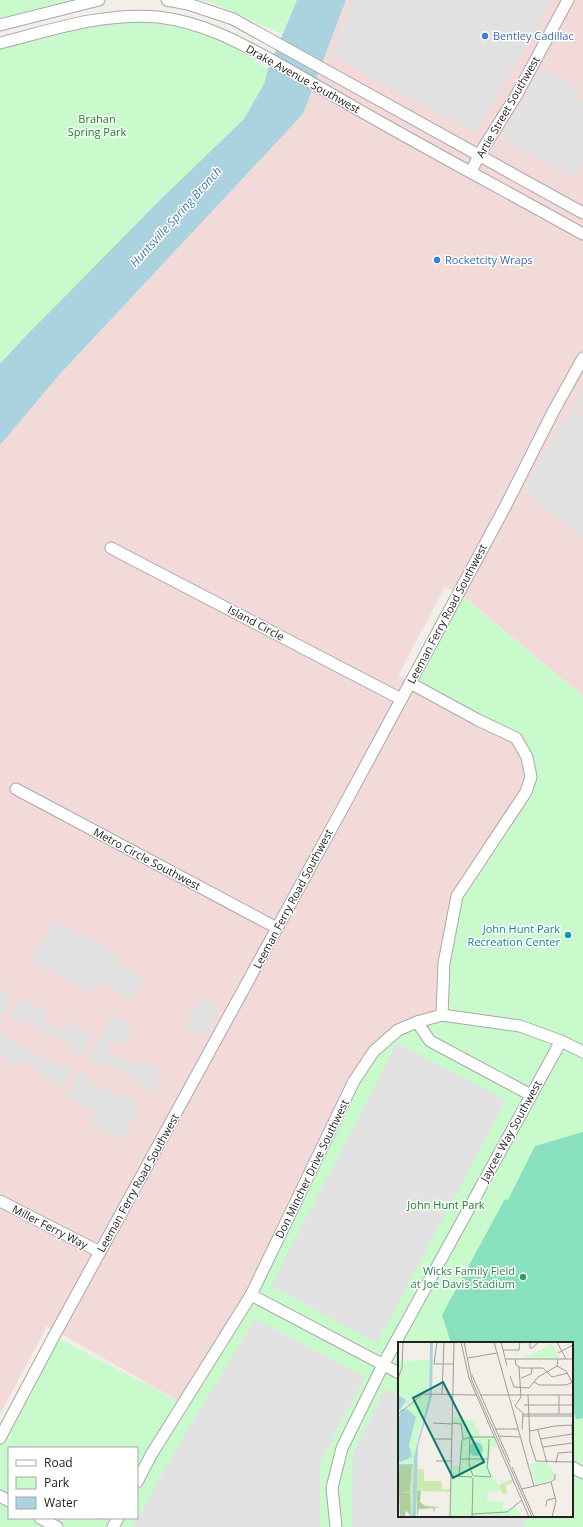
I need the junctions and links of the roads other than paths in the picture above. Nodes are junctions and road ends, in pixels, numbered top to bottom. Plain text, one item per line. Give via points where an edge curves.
1 (99, 0) edge
2 (168, 0) edge
3 (568, 0) edge
4 (0, 26) edge
5 (0, 43) edge
6 (479, 155) junction
7 (471, 172) junction
8 (583, 213) edge
9 (583, 234) edge
10 (583, 358) edge
11 (111, 548) dead end
12 (410, 683) junction
13 (401, 699) junction
14 (16, 789) dead end
15 (277, 928) junction
16 (442, 1015) junction
17 (417, 1022) junction
18 (561, 1041) junction
19 (583, 1052) edge
20 (531, 1095) junction
21 (0, 1201) edge
22 (100, 1252) junction
23 (251, 1295) junction
24 (383, 1365) junction
25 (398, 1372) edge
26 (0, 1438) edge
27 (573, 1468) edge
28 (583, 1473) edge
29 (138, 1480) edge
30 (42, 1519) edge
31 (57, 1527) edge
32 (336, 1527) edge

1 - 4 street
2 - 6 street, Drake Avenue Southwest via 233,19
3 - 6 street, Artie Street Southwest via 516,96
5 - 7 street, Drake Avenue Southwest via 89,21 126,16 158,17 194,24 269,59
6 - 7 street, Artie Street Southwest
6 - 8 street, Drake Avenue Southwest
7 - 9 street, Drake Avenue Southwest
10 - 12 street, Leeman Ferry Road Southwest
11 - 13 street, Island Circle
12 - 13 street, Leeman Ferry Road Southwest
12 - 16 street via 516,738 527,757 531,777 526,792 457,896 444,963
13 - 15 street, Leeman Ferry Road Southwest
14 - 15 street, Metro Circle Southwest
15 - 22 street, Leeman Ferry Road Southwest
16 - 17 street, Don Mincher Drive Southwest
16 - 18 street, Don Mincher Drive Southwest via 520,1026
17 - 20 street via 430,1041
17 - 23 street, Don Mincher Drive Southwest via 398,1030 374,1051 354,1081
18 - 19 street, Don Mincher Drive Southwest
18 - 20 street, Jaycee Way Southwest
20 - 24 street, Jaycee Way Southwest
21 - 22 street, Miller Ferry Way
22 - 26 street, Leeman Ferry Road Southwest
23 - 24 street
23 - 29 street, Don Mincher Drive Southwest
24 - 25 street
24 - 32 street, Jaycee Way Southwest via 342,1448 332,1488
27 - 28 street
30 - 31 street

